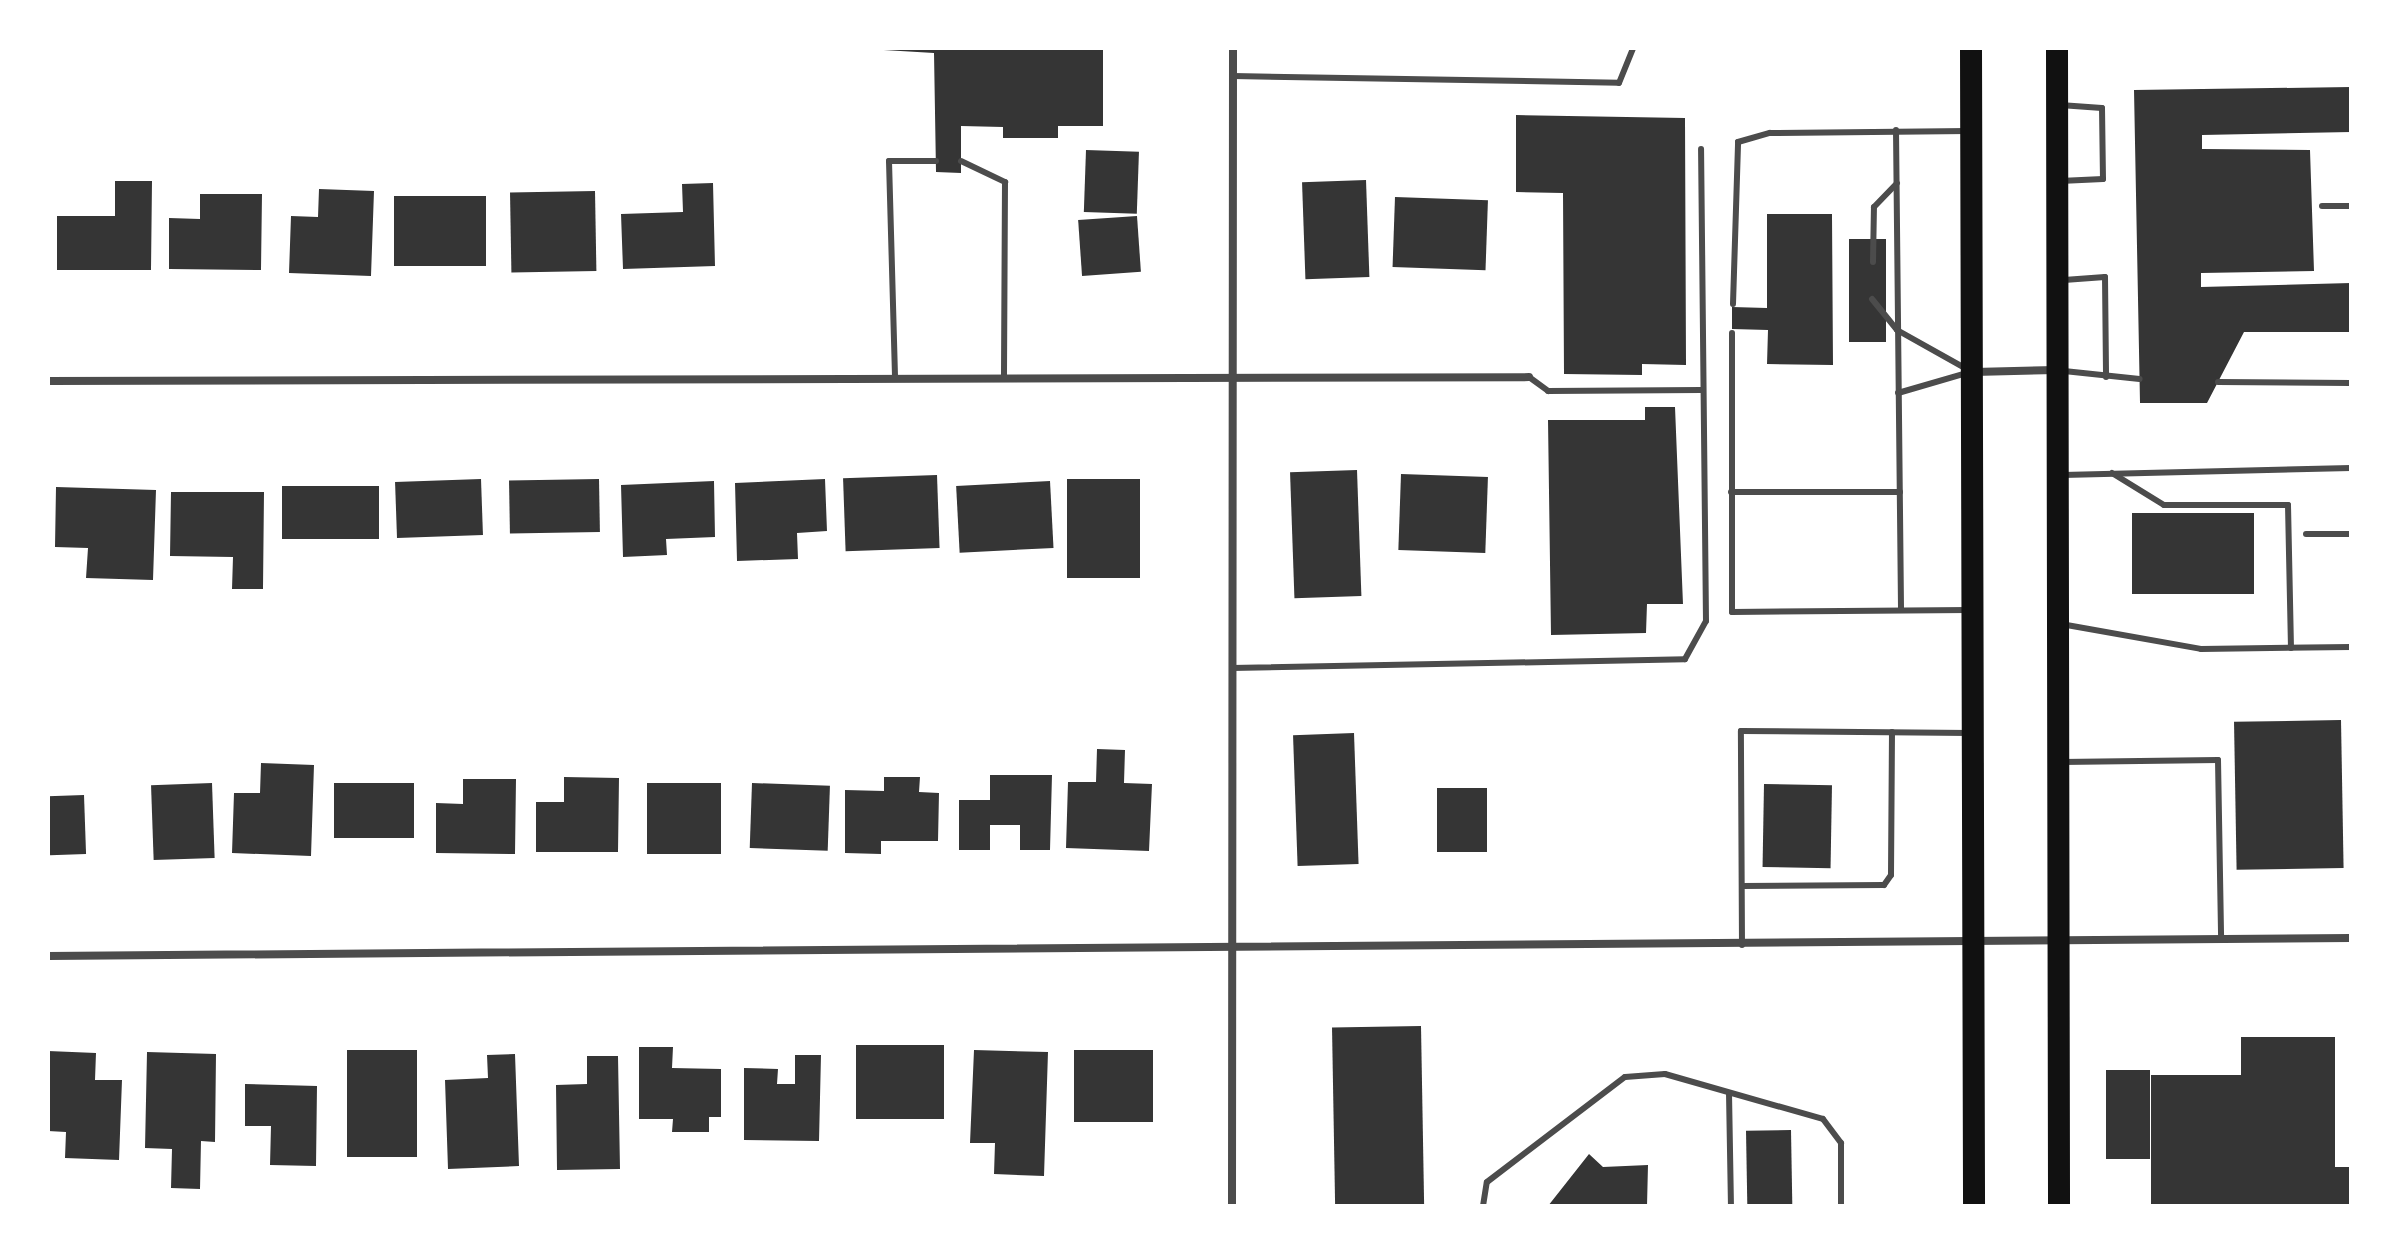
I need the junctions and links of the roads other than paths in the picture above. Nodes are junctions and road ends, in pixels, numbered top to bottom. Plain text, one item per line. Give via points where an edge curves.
1 (1233, 48) edge
2 (1633, 48) edge
3 (1971, 48) edge
4 (2057, 48) edge
5 (1233, 76) junction
6 (2057, 105) junction
7 (1896, 130) junction
8 (1971, 131) junction
9 (1701, 149) dead end
10 (936, 161) dead end
11 (961, 161) dead end
12 (2057, 181) junction
13 (1897, 183) junction
14 (2322, 206) dead end
15 (2351, 206) edge
16 (1873, 262) dead end
17 (2057, 280) junction
18 (1872, 299) dead end
19 (1733, 304) dead end
20 (1897, 330) junction
21 (1732, 333) dead end
22 (2057, 370) junction
23 (1972, 372) junction
24 (1232, 374) junction
25 (895, 376) junction
26 (1004, 376) junction
27 (1529, 377) joint
28 (2106, 377) junction
29 (2140, 379) dead end
30 (48, 381) edge
31 (2218, 382) dead end
32 (2351, 383) edge
33 (1701, 390) junction
34 (1898, 393) junction
35 (2351, 468) edge
36 (2112, 473) junction
37 (2058, 475) junction
38 (1731, 492) junction
39 (1900, 492) junction
40 (2306, 534) dead end
41 (2351, 534) edge
42 (1901, 610) junction
43 (1972, 610) junction
44 (2058, 623) junction
45 (2351, 647) edge
46 (2291, 648) junction
47 (1232, 668) junction
48 (1892, 732) junction
49 (1972, 733) junction
50 (2058, 763) junction
51 (1742, 886) junction
52 (2351, 938) edge
53 (2221, 940) junction
54 (1973, 941) junction
55 (2058, 942) junction
56 (1742, 945) junction
57 (1232, 952) junction
58 (48, 956) edge
59 (1729, 1093) junction
60 (1232, 1206) edge
61 (1483, 1206) edge
62 (1731, 1206) edge
63 (1841, 1206) edge
64 (1974, 1206) edge
65 (2059, 1206) edge

1 - 5 street
2 - 5 lane via 1619,83
3 - 8 highway
4 - 6 highway
5 - 24 street
6 - 12 highway
6 - 12 lane via 2102,108 2103,179
7 - 8 lane
7 - 13 lane
7 - 19 lane via 1770,133 1738,142
8 - 23 highway
9 - 33 lane
10 - 25 lane via 889,161
11 - 26 lane via 1005,182
12 - 17 highway
13 - 16 lane via 1874,207
13 - 20 lane
14 - 15 lane
17 - 22 highway
17 - 28 lane via 2105,277
18 - 20 lane
20 - 23 lane
20 - 34 lane
21 - 38 lane
22 - 23 street
22 - 28 lane
22 - 37 highway
23 - 34 lane
23 - 43 highway
24 - 26 street
24 - 27 street
24 - 47 street
25 - 26 street
25 - 30 street
27 - 33 lane via 1548,391
28 - 29 lane
31 - 32 lane
33 - 47 lane via 1706,621 1685,659
34 - 39 lane
35 - 36 lane
36 - 37 lane
36 - 46 lane via 2164,505 2288,505
37 - 44 highway
38 - 39 lane
38 - 42 lane via 1732,612
39 - 42 lane
40 - 41 lane
42 - 43 lane
43 - 49 highway
44 - 46 lane via 2201,649
44 - 50 highway
45 - 46 lane
47 - 57 street
48 - 49 lane
48 - 51 lane via 1891,875 1884,885
48 - 51 lane via 1741,731
49 - 54 highway
50 - 53 lane via 2218,760
50 - 55 highway
51 - 56 lane
52 - 53 street
53 - 55 street
54 - 55 street
54 - 56 street
54 - 64 highway
55 - 65 highway
56 - 57 street
57 - 58 street
57 - 60 street
59 - 61 lane via 1665,1074 1625,1077 1487,1182
59 - 62 lane
59 - 63 lane via 1823,1119 1841,1143

